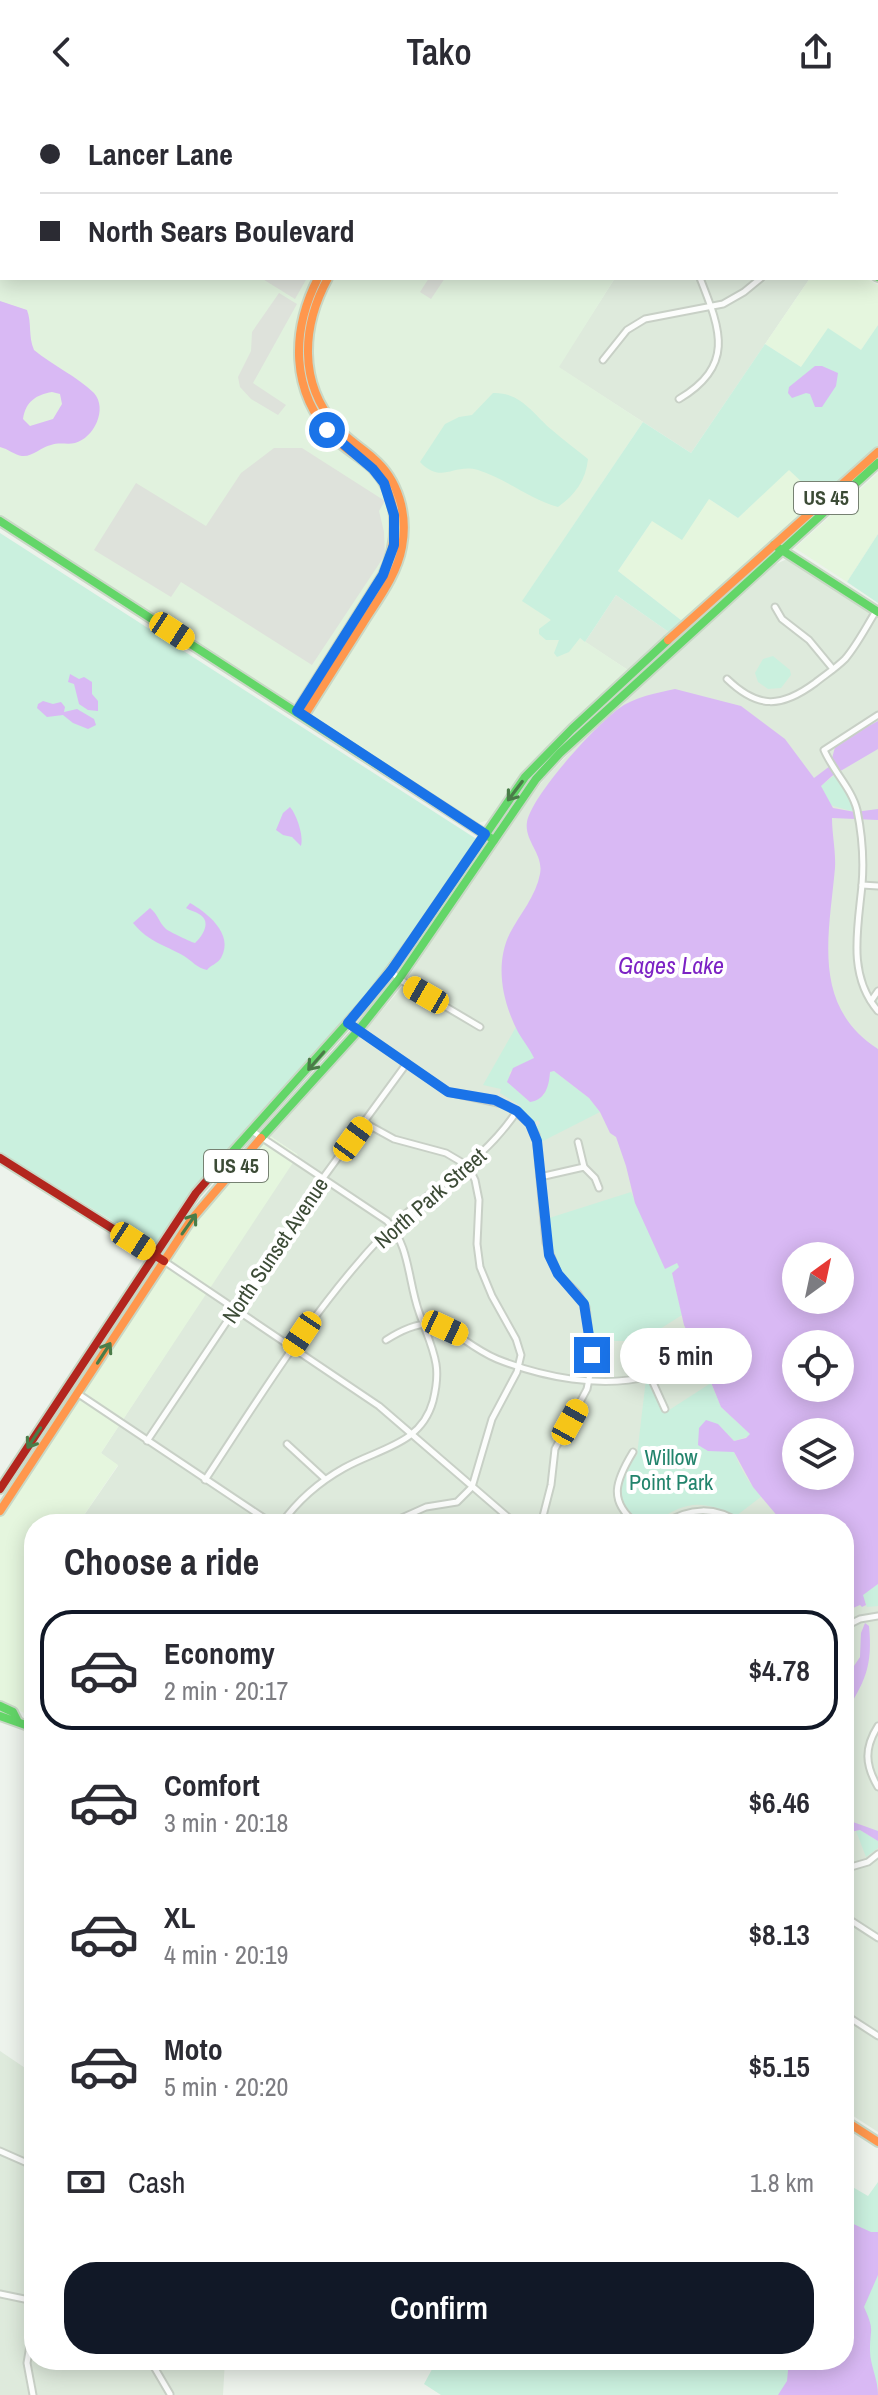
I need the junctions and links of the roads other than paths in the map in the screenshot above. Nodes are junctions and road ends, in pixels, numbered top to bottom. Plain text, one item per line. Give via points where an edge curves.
1 (317, 280) edge
2 (327, 280) edge
3 (701, 280) edge
4 (759, 280) edge
5 (711, 308) junction
6 (603, 360) dead end
7 (679, 399) dead end
8 (878, 452) edge
9 (878, 463) edge
10 (0, 521) edge
11 (778, 547) junction
12 (775, 607) dead end
13 (877, 612) edge
14 (833, 669) junction
15 (727, 679) dead end
16 (301, 714) junction
17 (878, 715) edge
18 (485, 834) junction
19 (494, 840) junction
20 (862, 885) junction
21 (878, 886) edge
22 (391, 971) junction
23 (399, 979) junction
24 (878, 991) edge
25 (871, 1001) junction
26 (878, 1011) edge
27 (348, 1023) junction
28 (480, 1027) dead end
29 (357, 1032) junction
30 (407, 1063) junction
31 (517, 1111) junction
32 (365, 1123) junction
33 (252, 1131) junction
34 (261, 1137) junction
35 (578, 1142) dead end
36 (0, 1158) edge
37 (468, 1166) junction
38 (584, 1167) junction
39 (540, 1177) junction
40 (323, 1178) junction
41 (599, 1188) dead end
42 (392, 1226) junction
43 (155, 1255) junction
44 (164, 1261) junction
45 (235, 1310) junction
46 (110, 1323) junction
47 (424, 1324) junction
48 (119, 1329) junction
49 (386, 1340) dead end
50 (640, 1347) dead end
51 (292, 1348) junction
52 (519, 1365) junction
53 (649, 1376) junction
54 (589, 1382) junction
55 (77, 1393) junction
56 (665, 1409) dead end
57 (414, 1435) junction
58 (147, 1441) junction
59 (287, 1444) dead end
60 (633, 1452) dead end
61 (325, 1479) junction
62 (205, 1480) junction
63 (472, 1487) junction
64 (0, 1489) edge
65 (0, 1511) edge
66 (258, 1514) edge
67 (289, 1514) edge
68 (410, 1514) edge
69 (504, 1514) edge
70 (544, 1514) edge
71 (626, 1514) edge
72 (682, 1514) edge
73 (722, 1514) edge
74 (878, 1616) edge
75 (854, 1622) edge
76 (0, 1706) edge
77 (0, 1716) edge
78 (17, 1720) junction
79 (24, 1723) edge
80 (878, 1726) edge
81 (878, 1787) edge
82 (878, 1854) edge
83 (854, 1866) edge
84 (854, 1922) edge
85 (878, 1938) edge
86 (854, 2020) edge
87 (878, 2036) edge
88 (854, 2126) edge
89 (878, 2142) edge
90 (0, 2151) edge
91 (24, 2162) edge
92 (0, 2294) edge
93 (24, 2299) edge
94 (28, 2370) edge
95 (156, 2370) edge
96 (170, 2394) edge
97 (33, 2395) edge

1 - 16 main road via 298,335 302,383 327,430 384,483 395,537 383,575
2 - 16 main road via 308,330 311,382 335,425 389,475 402,507 404,530 394,573
3 - 5 street
4 - 5 street
5 - 6 street via 645,319 627,330
5 - 7 street via 719,331 716,360 703,383
8 - 11 main road, US 45
9 - 11 main road, US 45
10 - 16 main road
11 - 13 main road
11 -> 18 main road, US 45 via 548,753
11 - 19 main road, US 45 via 560,753
12 - 14 street
13 - 14 street
14 - 15 street via 806,690 768,703 742,694
16 - 18 main road
17 - 20 street via 824,750 857,807
18 - 19 main road
18 - 22 main road, US 45
19 - 23 main road, US 45
20 - 21 street
20 - 25 street via 856,946 861,983
22 - 23 street
22 - 27 main road, US 45
23 - 28 street
23 - 29 main road, US 45
24 - 25 street
25 - 26 street
27 - 29 street
27 -> 33 main road, US 45
29 - 30 street
29 - 34 main road, US 45
30 - 31 street via 454,1094 495,1100
30 - 32 street, North Sunset Avenue
31 - 37 street, North Park Street
31 - 39 street via 536,1135
32 - 37 street
32 - 40 street, North Sunset Avenue
33 - 34 street
33 - 43 main road, US 45 via 196,1193
34 - 40 street
44 -> 34 main road, US 45
35 - 38 street
36 - 43 main road
37 - 42 street, North Park Street
37 - 52 street via 479,1200 480,1267 516,1339
38 - 39 street
38 - 41 street
39 - 54 street via 549,1255 586,1307 592,1355
40 - 42 street
40 - 45 street, North Sunset Avenue
42 - 47 street
42 - 51 street, North Park Street via 342,1280
43 - 44 main road
43 - 46 main road, US 45
44 - 45 street
44 - 48 main road, US 45
45 - 51 street
45 - 58 street, North Sunset Avenue
46 - 48 main road
46 -> 64 main road, US 45
47 - 49 street
47 - 52 street via 445,1328 492,1356
47 - 57 street via 437,1380 431,1407
55 -> 48 main road, US 45
50 - 53 street
51 - 57 street
51 - 62 street, North Park Street
52 - 54 street
52 - 63 street via 492,1419
53 - 54 street
53 - 56 street
54 - 70 street via 555,1449
55 - 58 street
55 - 65 main road, US 45
57 - 61 street
57 - 63 street
58 - 62 street
59 - 61 street
60 - 71 street via 617,1491
61 - 67 street
62 - 66 street
63 - 68 street via 457,1502
63 - 69 street
72 - 73 street
74 - 75 street
76 - 78 main road
77 - 78 main road
78 - 79 main road
80 - 81 street via 867,1754
82 - 83 street
84 - 85 street
86 - 87 street
88 - 89 main road
90 - 91 street
92 - 93 street
94 - 97 street
95 - 96 street

